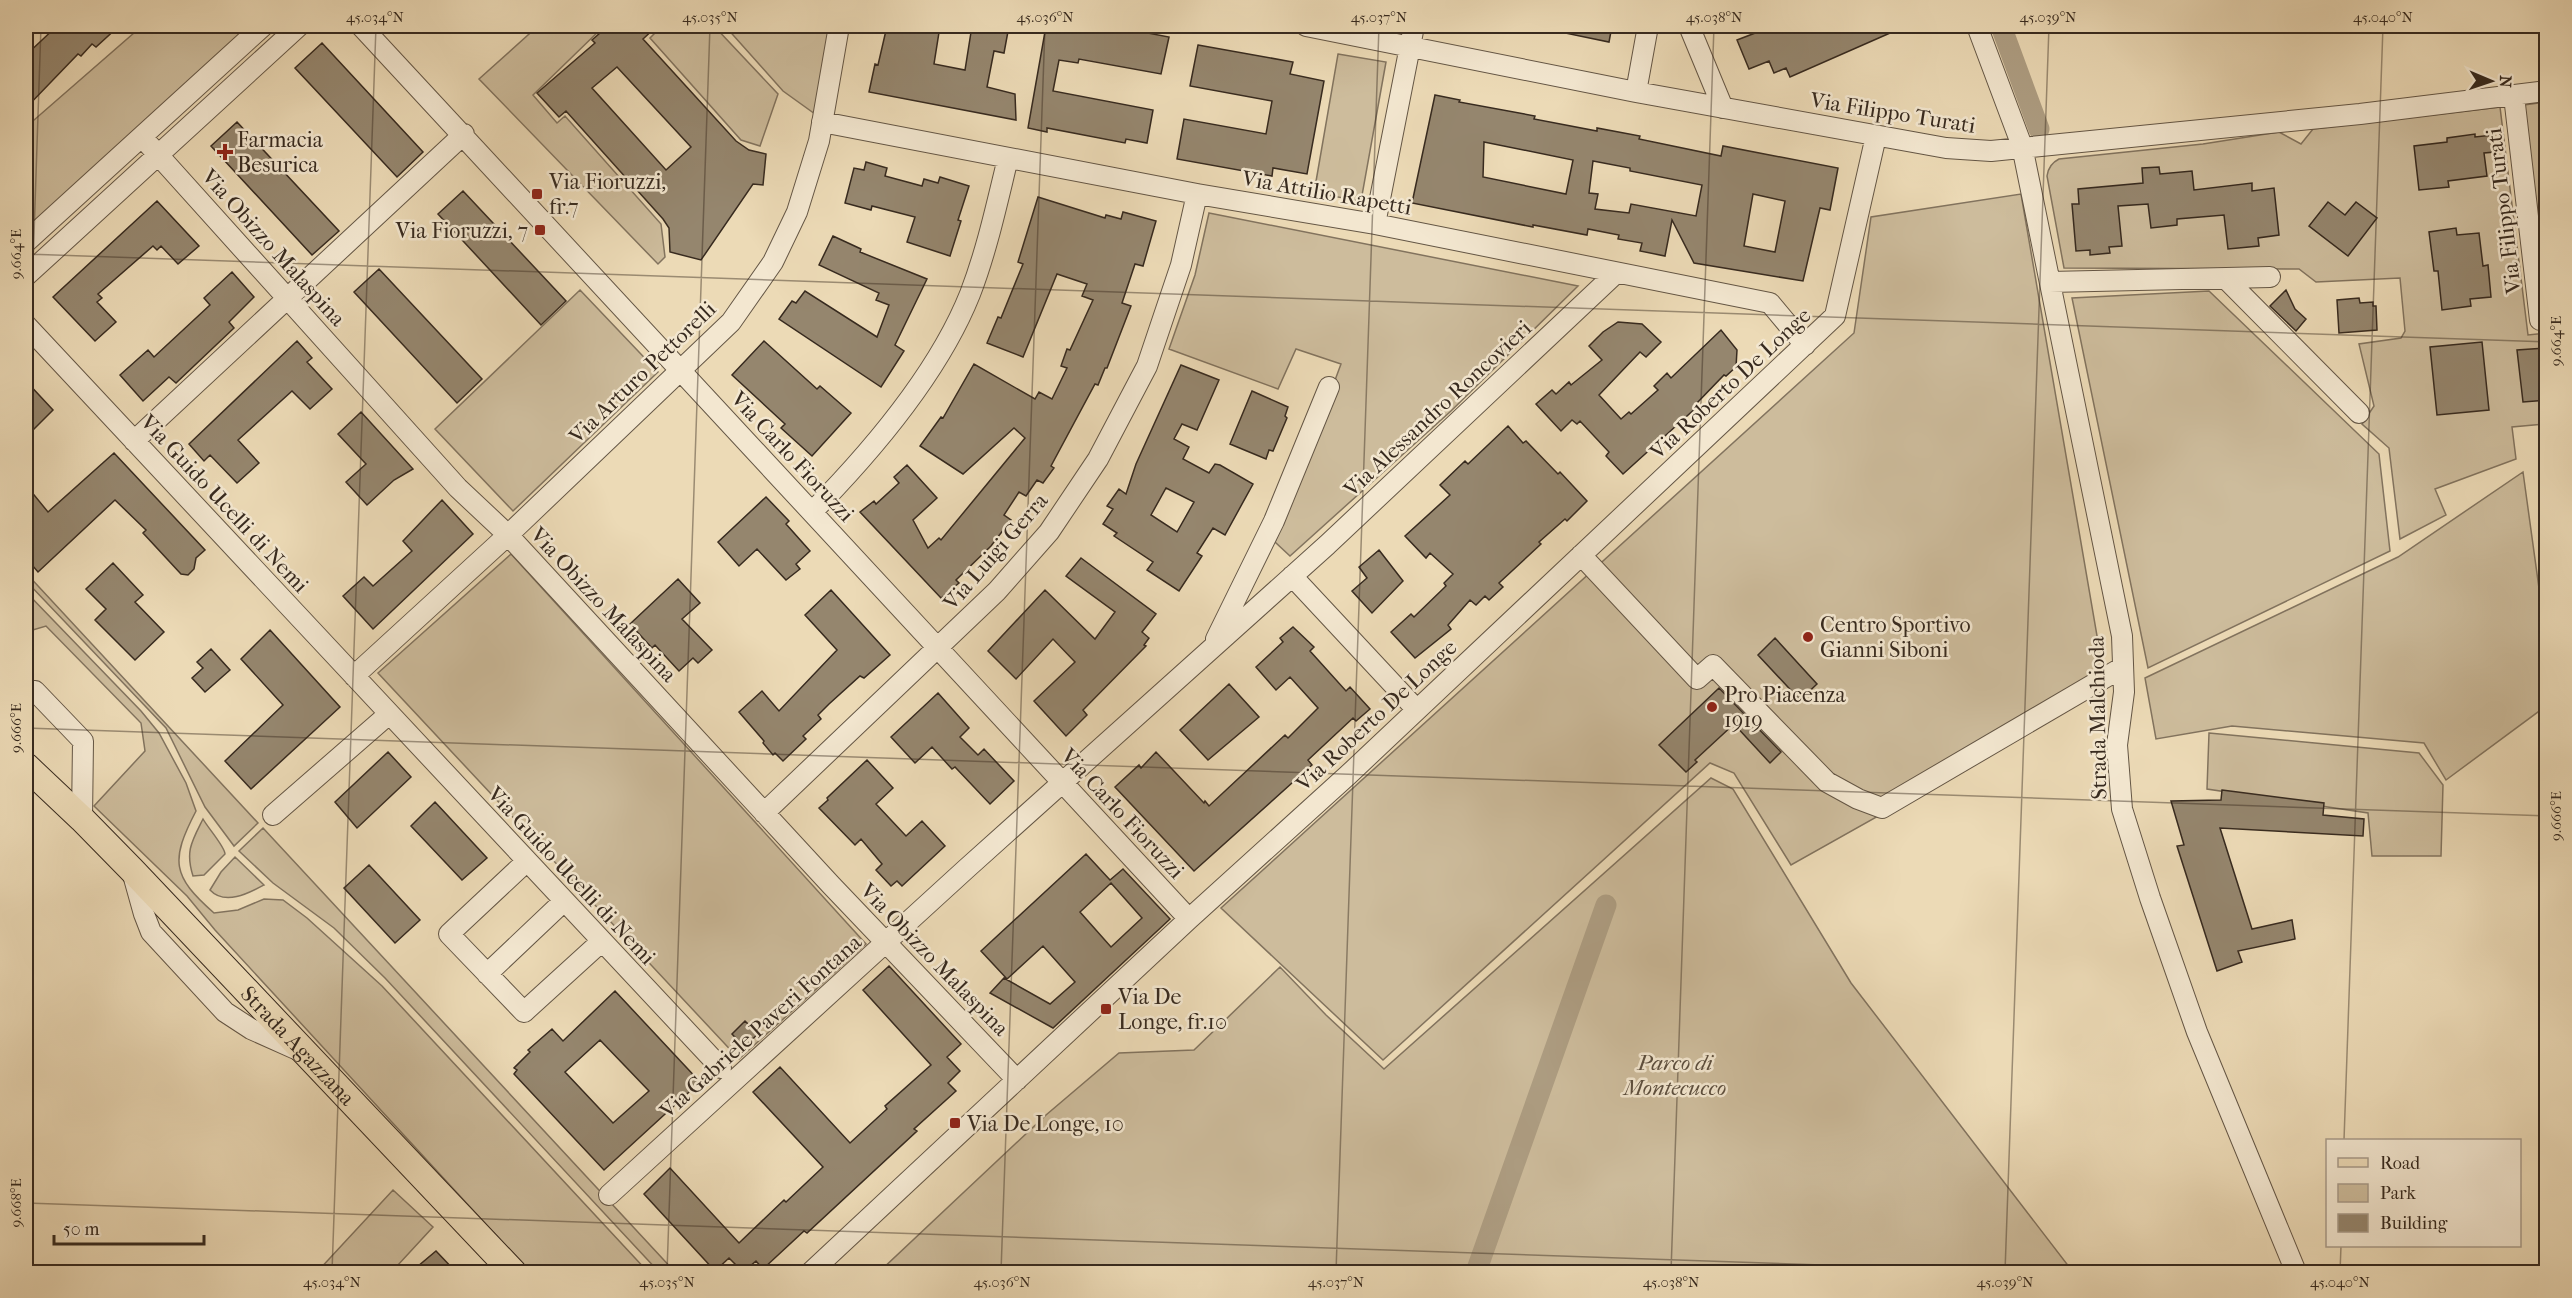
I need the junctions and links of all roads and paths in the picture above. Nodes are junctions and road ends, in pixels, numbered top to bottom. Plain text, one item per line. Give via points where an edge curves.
1 (263, 26) edge
2 (299, 26) edge
3 (361, 26) edge
4 (839, 26) edge
5 (1306, 26) edge
6 (1414, 26) edge
7 (1648, 26) edge
8 (1689, 26) edge
9 (1977, 26) edge
10 (1409, 46) junction
11 (2547, 91) edge
12 (1636, 92) junction
13 (2514, 96) junction
14 (1723, 108) junction
15 (822, 122) junction
16 (464, 134) junction
17 (1876, 136) junction
18 (142, 137) junction
19 (2022, 146) junction
20 (160, 156) junction
21 (1008, 158) junction
22 (1197, 194) junction
23 (1375, 224) junction
24 (26, 242) edge
25 (1615, 274) junction
26 (26, 276) edge
27 (2270, 277) dead end
28 (2226, 279) junction
29 (2050, 282) junction
30 (288, 297) junction
31 (2540, 320) dead end
32 (26, 325) edge
33 (1805, 345) junction
34 (682, 370) junction
35 (1329, 387) dead end
36 (2359, 413) dead end
37 (134, 441) junction
38 (812, 512) junction
39 (508, 535) junction
40 (1581, 555) junction
41 (1292, 576) junction
42 (938, 648) junction
43 (1210, 649) junction
44 (2123, 667) junction
45 (354, 676) junction
46 (26, 692) edge
47 (1417, 710) junction
48 (389, 714) junction
49 (26, 752) edge
50 (26, 766) edge
51 (1063, 784) junction
52 (764, 813) junction
53 (273, 815) dead end
54 (82, 819) junction
55 (526, 861) junction
56 (564, 901) junction
57 (1189, 919) junction
58 (602, 941) junction
59 (886, 943) junction
60 (488, 974) junction
61 (721, 1068) dead end
62 (1017, 1080) junction
63 (609, 1196) dead end
64 (513, 1272) edge
65 (811, 1272) edge
66 (2296, 1272) edge

1 - 18 street
2 - 20 street
3 - 16 street, Via Carlo Fioruzzi
4 - 15 street, Via Arturo Pettorelli
5 - 10 street, Via Filippo Turati
6 - 10 street
7 - 12 street
8 - 14 street
9 - 19 street, Strada Malchioda
10 - 12 street, Via Filippo Turati
10 - 23 street
11 - 13 street, Via Filippo Turati
12 - 14 street, Via Filippo Turati
13 - 19 street, Via Filippo Turati
13 - 31 street, Via Filippo Turati
14 - 17 street, Via Filippo Turati
15 - 21 street, Via Attilio Rapetti
15 - 34 street, Via Arturo Pettorelli via 797,212 773,262 731,322
16 - 30 street
16 - 34 street, Via Carlo Fioruzzi
17 - 19 street, Via Filippo Turati via 1946,148 1991,151
17 - 33 street, Via Roberto De Longe via 1835,316
18 - 20 street, Via Obizzo Malaspina
18 - 24 street
19 - 29 street, Strada Malchioda
20 - 26 street
20 - 30 street, Via Obizzo Malaspina
21 - 22 street, Via Attilio Rapetti
21 - 38 street via 970,295 943,348 905,405 844,480
22 - 23 street, Via Attilio Rapetti
22 - 42 street, Via Luigi Gerra via 1181,265 1147,366 1098,459 1049,532 997,591
23 - 25 street, Via Attilio Rapetti
25 - 33 street, Via Attilio Rapetti via 1770,303
25 - 41 street, Via Alessandro Roncovieri
27 - 28 street
28 - 29 street
28 - 36 street
29 - 44 street, Strada Malchioda via 2122,636
30 - 37 street
30 - 39 street, Via Obizzo Malaspina via 458,488
32 - 37 street, Via Guido Ucelli di Nemi
33 - 40 street, Via Roberto De Longe
34 - 38 street, Via Carlo Fioruzzi
34 - 39 street, Via Arturo Pettorelli
35 - 43 street, Via Gabriele Paveri Fontana via 1274,521
37 - 45 street, Via Guido Ucelli di Nemi
38 - 42 street, Via Carlo Fioruzzi
39 - 45 street, Via Arturo Pettorelli
39 - 52 street, Via Obizzo Malaspina
40 - 44 street via 1697,679 1713,665 1827,782 1882,808
40 - 47 street, Via Roberto De Longe
41 - 43 street, Via Gabriele Paveri Fontana
41 - 47 street
42 - 51 street, Via Carlo Fioruzzi
42 - 52 street, Via Luigi Gerra
43 - 51 street, Via Gabriele Paveri Fontana
44 - 66 street, Strada Malchioda via 2117,745 2122,809 2196,1032
45 - 48 street, Via Guido Ucelli di Nemi
46 - 54 street via 35,691 83,741
47 - 57 street, Via Roberto De Longe
48 - 53 street
48 - 55 street, Via Guido Ucelli di Nemi
49 - 54 main road, Strada Agazzana
50 - 54 main road, Strada Agazzana
51 - 57 street, Via Carlo Fioruzzi
51 - 59 street, Via Gabriele Paveri Fontana
52 - 59 street, Via Obizzo Malaspina
54 - 64 main road, Strada Agazzana
55 - 56 street, Via Guido Ucelli di Nemi
55 - 60 street via 449,934
56 - 58 street, Via Guido Ucelli di Nemi
56 - 60 street
57 - 62 street, Via Roberto De Longe
58 - 60 street via 524,1012
58 - 61 street, Via Guido Ucelli di Nemi
59 - 62 street, Via Obizzo Malaspina
59 - 63 street, Via Gabriele Paveri Fontana
62 - 65 street, Via Roberto De Longe

